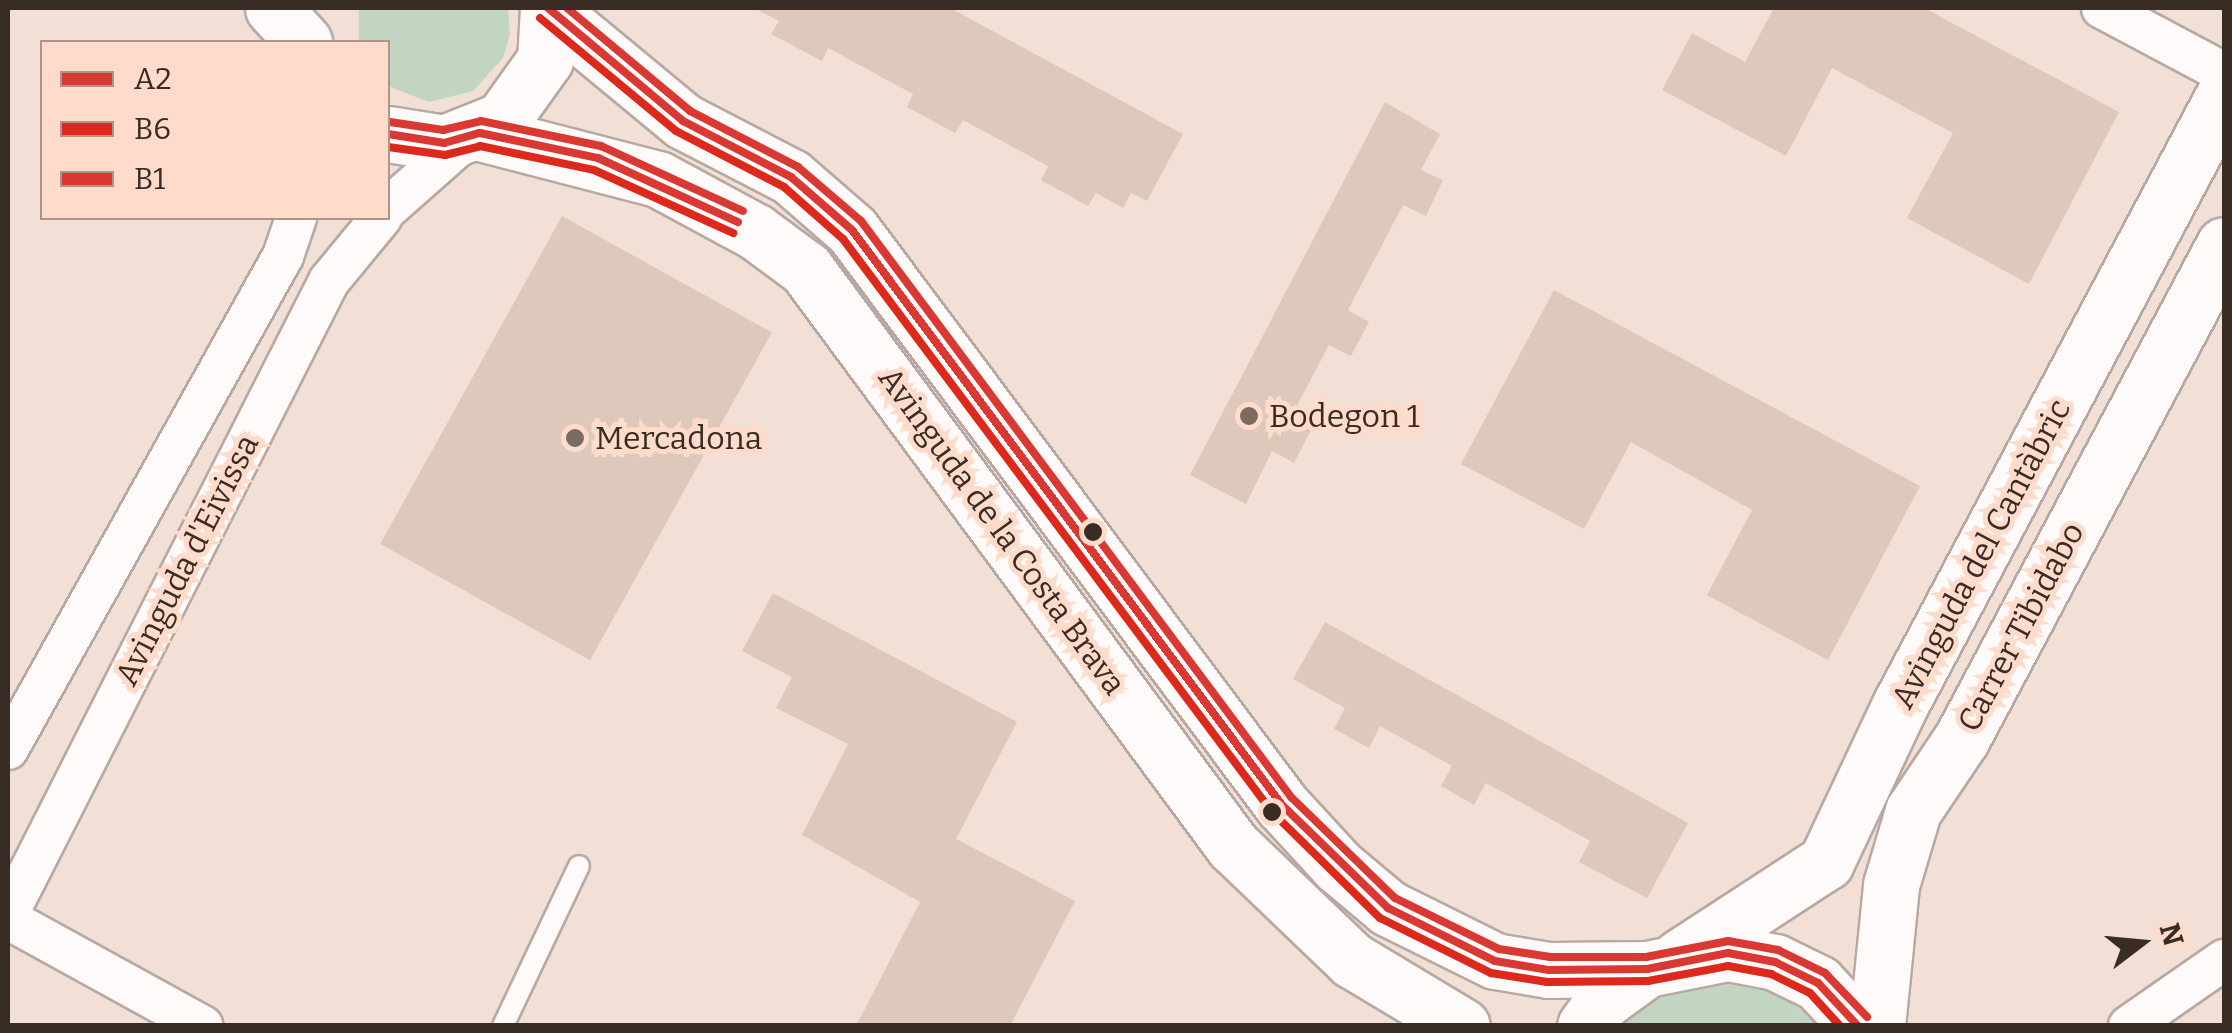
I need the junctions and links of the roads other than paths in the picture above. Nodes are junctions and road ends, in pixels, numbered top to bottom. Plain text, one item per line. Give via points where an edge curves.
1 (273, 8) edge
2 (316, 8) edge
3 (2102, 8) edge
4 (548, 9) edge
5 (302, 40) edge
6 (316, 40) edge
7 (2224, 73) edge
8 (2224, 94) edge
9 (390, 135) edge
10 (473, 136) junction
11 (390, 206) edge
12 (295, 220) edge
13 (380, 220) edge
14 (2224, 245) edge
15 (8, 749) edge
16 (579, 866) dead end
17 (8, 916) edge
18 (2224, 960) edge
19 (1664, 963) junction
20 (203, 1026) edge
21 (503, 1026) edge
22 (1462, 1026) edge
23 (1585, 1026) edge
24 (1858, 1026) edge
25 (1877, 1026) edge
26 (2129, 1026) edge

1 - 5 street
2 - 6 street
3 - 7 street
4 - 10 street via 535,82 521,104
4 - 19 street, Avinguda de la Costa Brava via 683,122 790,177 852,230 1260,775 1338,866 1388,908 1495,960 1548,970
8 - 19 street, Avinguda del Cantàbric via 1900,705 1867,789 1826,862
9 - 10 street via 420,143
10 - 11 street
10 - 22 street, Avinguda de la Costa Brava via 598,158 658,179 756,232 806,269 1233,846 1294,913 1352,960
12 - 15 street, Avinguda d'Eivissa via 283,256
13 - 17 street, Avinguda d'Eivissa via 329,281
14 - 25 street, Carrer Tibidabo via 1962,738 1913,811 1890,884
16 - 21 lane
17 - 20 street
18 - 26 street
19 - 23 street, Avinguda del Cantàbric via 1603,1001
19 - 24 street, Avinguda de la Costa Brava via 1728,953 1775,962 1818,983

